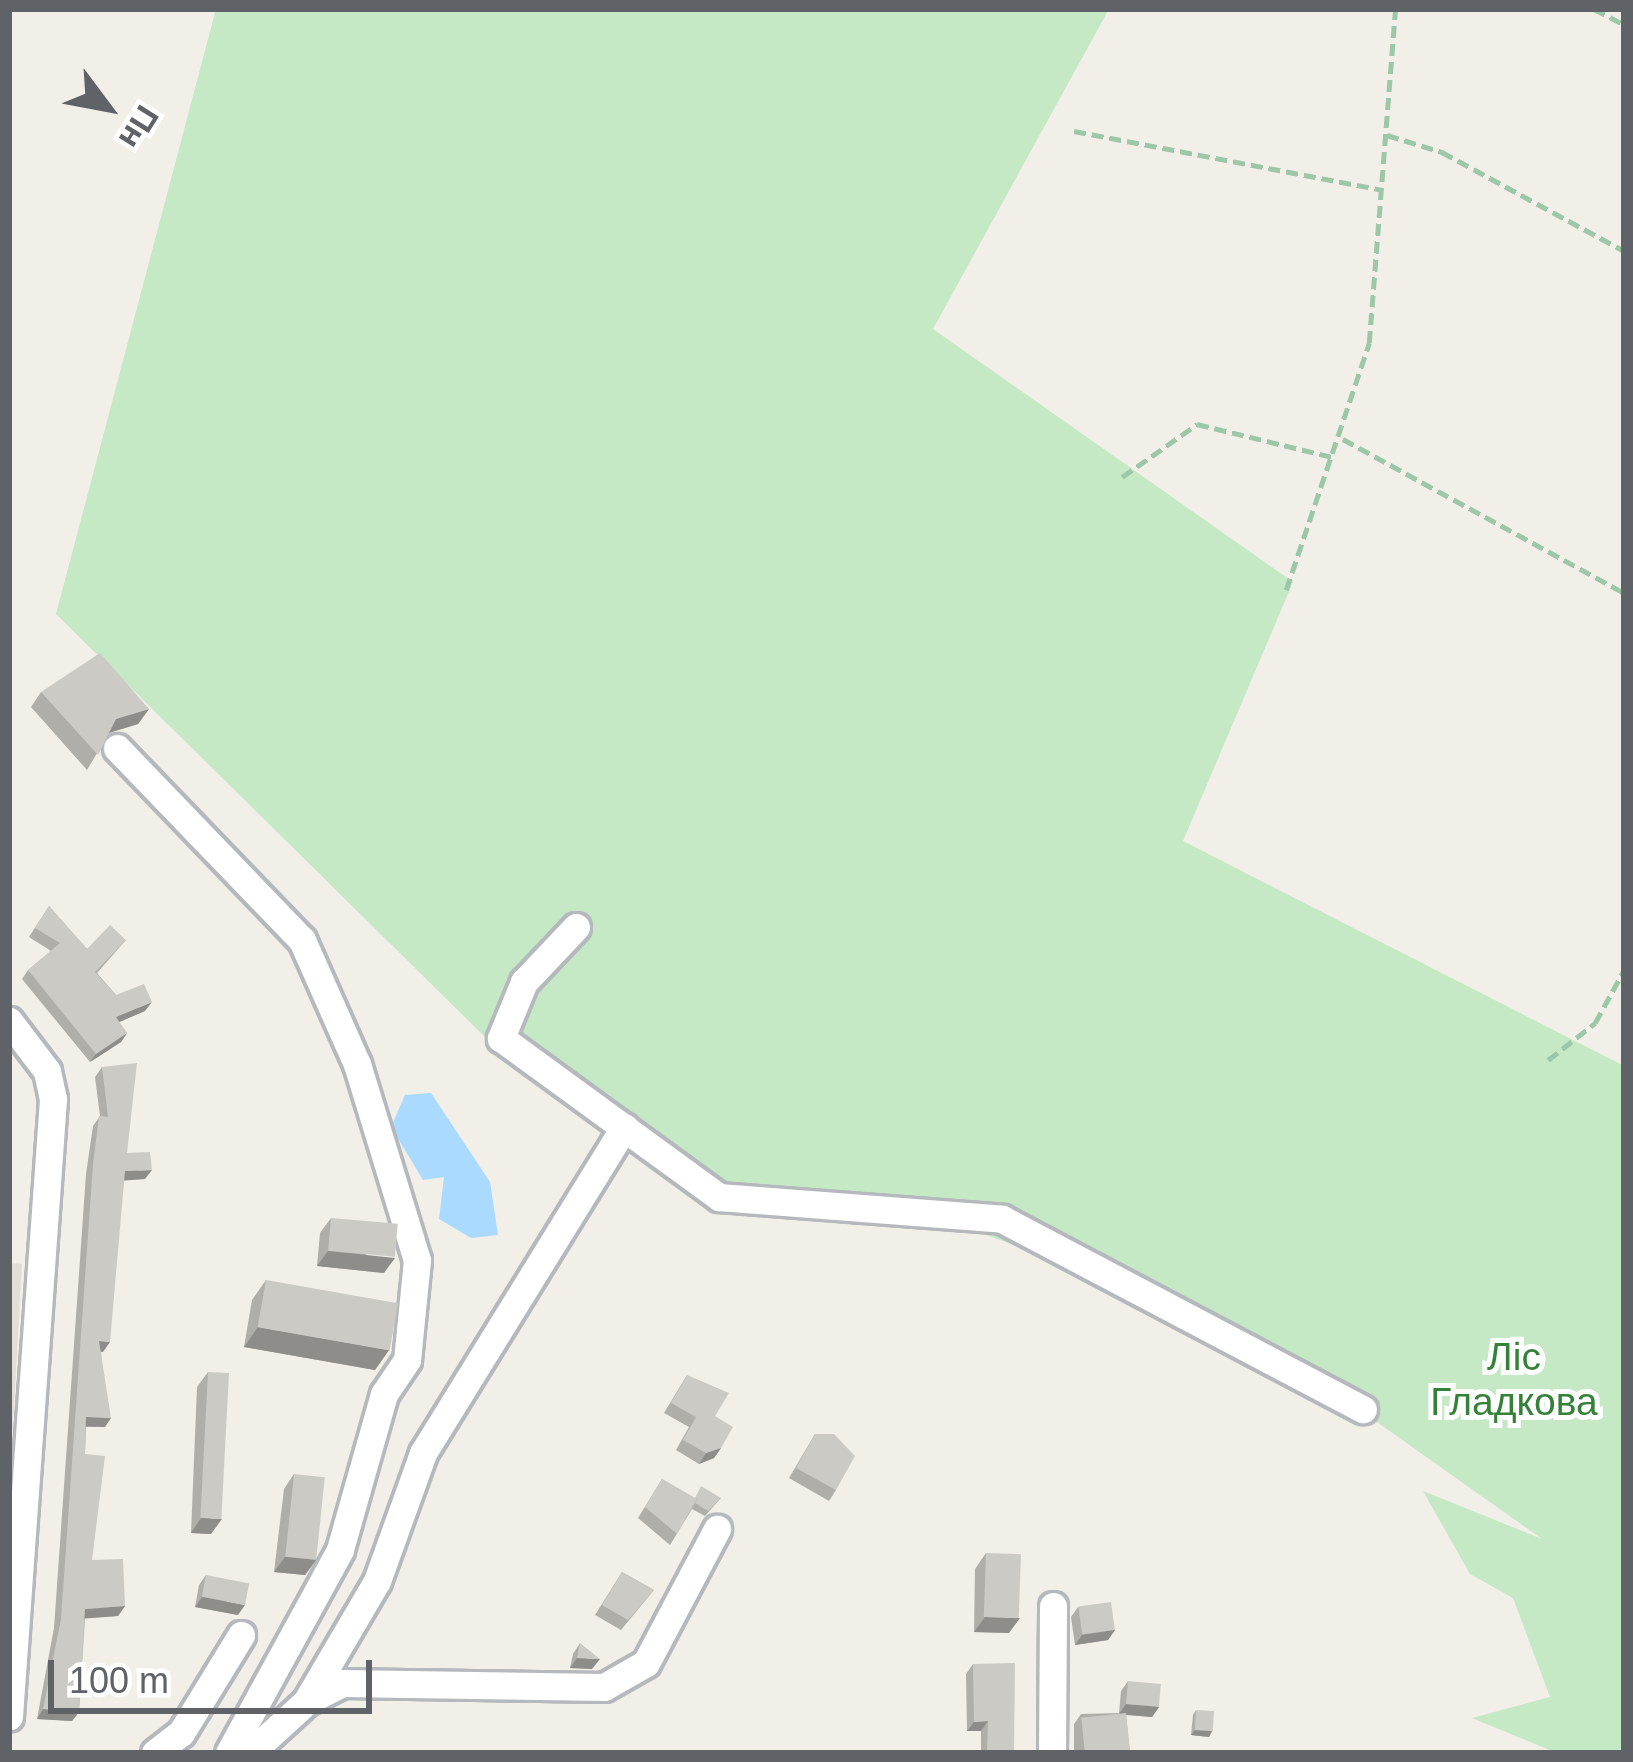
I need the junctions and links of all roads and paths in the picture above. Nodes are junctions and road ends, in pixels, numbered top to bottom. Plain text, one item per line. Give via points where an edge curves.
1 (1395, 9) edge
2 (1594, 9) edge
3 (1624, 24) edge
4 (1074, 131) dead end
5 (1387, 135) junction
6 (1382, 190) junction
7 (1624, 251) edge
8 (1343, 439) junction
9 (1336, 458) junction
10 (1122, 477) dead end
11 (1286, 590) dead end
12 (1624, 593) edge
13 (117, 748) dead end
14 (576, 927) dead end
15 (1624, 970) edge
16 (9, 1021) edge
17 (1548, 1060) dead end
18 (624, 1127) junction
19 (1363, 1409) dead end
20 (718, 1529) dead end
21 (1053, 1606) dead end
22 (241, 1635) dead end
23 (306, 1702) junction
24 (9, 1716) edge
25 (155, 1753) edge
26 (229, 1753) edge
27 (250, 1753) edge
28 (1052, 1753) edge

1 - 5 path
2 - 3 path
4 - 6 path
5 - 6 path
5 - 7 path via 1442,152
6 - 8 path via 1369,343
8 - 9 path
8 - 12 path
9 - 10 path via 1197,424
9 - 11 path
13 - 26 street via 302,940 358,1064 417,1260 407,1360 384,1394 340,1550
14 - 18 street via 524,982 501,1038
15 - 17 path via 1594,1023
16 - 24 street via 47,1071 53,1099
18 - 19 street via 719,1197 1003,1219
18 - 23 street via 423,1453 377,1581
20 - 23 street via 646,1663 604,1687 342,1683
21 - 28 street
22 - 25 street via 181,1733
23 - 27 street

